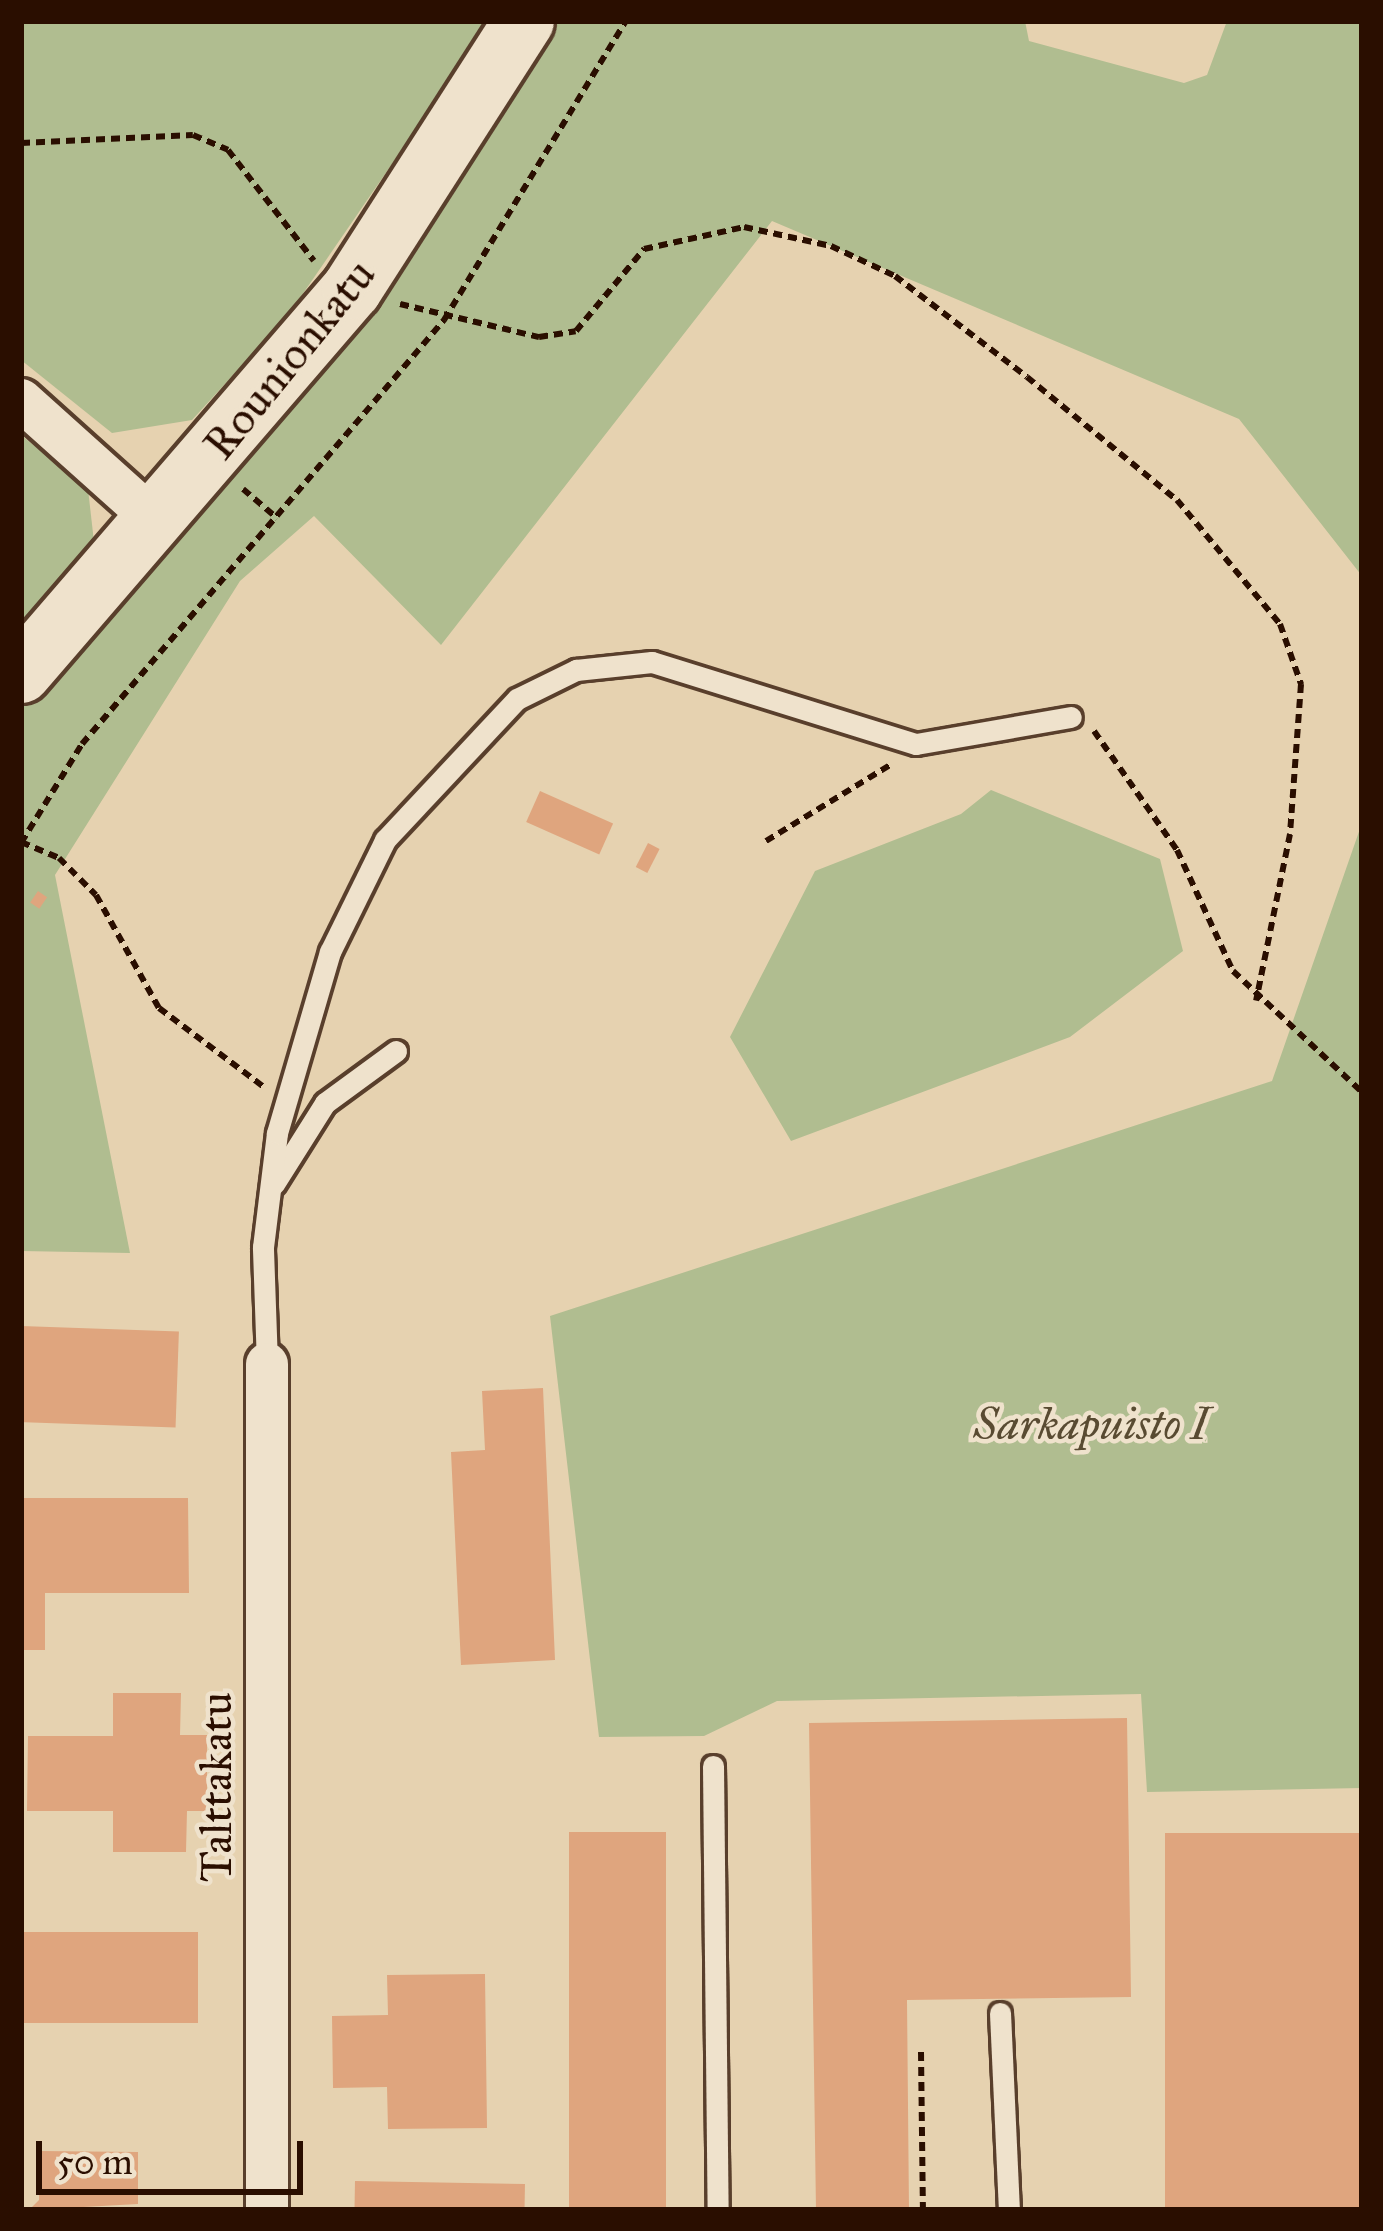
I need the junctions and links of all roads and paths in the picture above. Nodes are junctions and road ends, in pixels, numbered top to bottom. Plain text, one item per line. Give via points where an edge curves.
1 (524, 21) edge
2 (626, 21) edge
3 (21, 142) edge
4 (352, 289) junction
5 (444, 320) junction
6 (21, 400) edge
7 (156, 521) junction
8 (21, 673) edge
9 (1071, 717) joint
10 (916, 743) junction
11 (766, 841) dead end
12 (21, 843) edge
13 (1256, 1000) junction
14 (396, 1051) dead end
15 (1362, 1092) edge
16 (284, 1099) junction
17 (267, 1195) junction
18 (267, 1364) joint
19 (713, 1766) dead end
20 (1000, 2013) dead end
21 (921, 2052) dead end
22 (267, 2210) edge
23 (718, 2210) edge
24 (923, 2210) edge
25 (1009, 2210) edge

1 - 4 main road, Rounionkatu
2 - 5 path
3 - 4 path via 193,136 228,151 314,261
4 - 5 path
4 - 7 main road, Rounionkatu
5 - 12 path via 82,744
5 - 13 path via 539,337 576,332 644,249 678,235 744,227 831,246 895,276 1177,500 1280,624 1301,684 1290,834
6 - 7 street
7 - 8 main road, Rounionkatu
9 - 10 lane
9 - 13 path via 1103,736 1144,797
10 - 11 path
10 - 16 lane via 652,662 576,670 517,700 385,840 330,952
12 - 16 path via 59,858 96,896 159,1008
13 - 15 path
14 - 17 lane via 325,1103
16 - 17 lane
17 - 18 lane
18 - 22 street, Talttakatu
19 - 23 lane
20 - 25 lane
21 - 24 path

